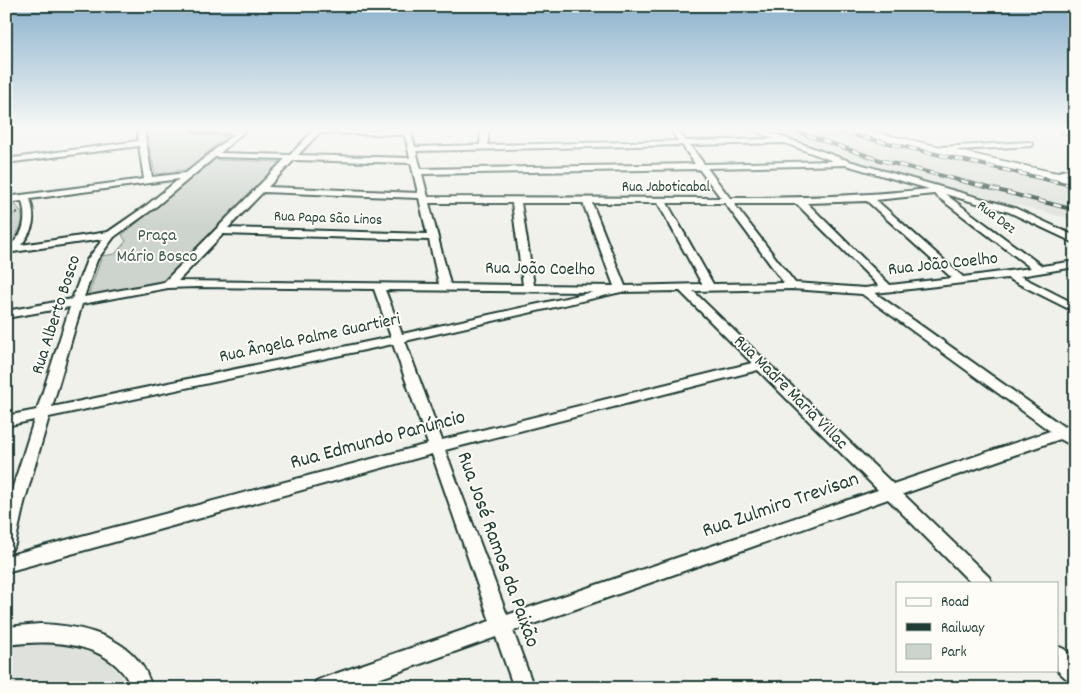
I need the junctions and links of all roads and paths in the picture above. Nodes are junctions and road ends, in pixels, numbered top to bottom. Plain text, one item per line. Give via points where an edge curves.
1 (145, 162) edge
2 (204, 162) edge
3 (287, 162) edge
4 (415, 162) edge
5 (699, 162) edge
6 (842, 162) edge
7 (1003, 162) edge
8 (846, 164) junction
9 (702, 166) junction
10 (1075, 170) edge
11 (418, 172) junction
12 (188, 175) junction
13 (1049, 175) junction
14 (148, 179) junction
15 (1075, 181) edge
16 (261, 190) junction
17 (936, 191) junction
18 (25, 197) junction
19 (423, 198) junction
20 (869, 198) junction
21 (6, 200) edge
22 (516, 201) junction
23 (730, 201) junction
24 (799, 201) junction
25 (587, 202) junction
26 (662, 202) junction
27 (221, 231) junction
28 (111, 235) junction
29 (433, 237) junction
30 (1075, 240) edge
31 (9, 250) edge
32 (1075, 264) edge
33 (1039, 269) junction
34 (1009, 275) junction
35 (960, 280) junction
36 (168, 285) junction
37 (378, 285) junction
38 (445, 286) junction
39 (792, 286) junction
40 (709, 287) junction
41 (529, 288) junction
42 (683, 288) junction
43 (887, 288) junction
44 (621, 289) junction
45 (865, 291) junction
46 (77, 302) junction
47 (1075, 309) edge
48 (6, 315) edge
49 (398, 339) junction
50 (762, 365) junction
51 (44, 413) junction
52 (6, 421) edge
53 (1070, 434) edge
54 (437, 447) junction
55 (890, 492) junction
56 (6, 544) edge
57 (6, 564) edge
58 (982, 582) edge
59 (501, 625) junction
60 (6, 636) edge
61 (1058, 657) edge
62 (1075, 673) edge
63 (142, 688) edge
64 (323, 688) edge
65 (524, 688) edge

1 - 14 street
2 - 12 street, Rua Alberto Bosco
3 - 16 street
4 - 11 street
5 - 9 street
6 - 8 street
7 - 13 main road
8 - 9 street
8 - 17 street
9 - 11 street
9 - 23 street
10 - 13 street
11 - 19 street
12 - 14 street
12 - 28 street, Rua Alberto Bosco
13 - 15 main road
14 - 18 street
16 - 19 street, Rua Jaboticabal
16 - 27 street
17 - 20 street, Rua Jaboticabal
17 - 30 street via 1012,210
17 - 33 street, Rua Dez
18 - 21 street
18 - 31 street via 30,223 26,233
19 - 22 street, Rua Jaboticabal
19 - 29 street
20 - 24 street, Rua Jaboticabal
20 - 35 street
22 - 25 street, Rua Jaboticabal
22 - 41 street
23 - 24 street, Rua Jaboticabal
23 - 26 street, Rua Jaboticabal
23 - 39 street
24 - 43 street
25 - 26 street, Rua Jaboticabal
25 - 44 street
26 - 40 street
27 - 29 street, Rua Papa São Linos
27 - 36 street
28 - 31 street
28 - 46 street, Rua Alberto Bosco via 92,260
29 - 38 street
32 - 33 street, Rua João Coelho
33 - 34 street, Rua João Coelho
34 - 35 street, Rua João Coelho
34 - 47 street
35 - 43 street, Rua João Coelho
36 - 37 street, Rua João Coelho
36 - 46 street, Rua João Coelho
37 - 38 street, Rua João Coelho
37 - 49 street, Rua José Ramos da Paixão
38 - 41 street, Rua João Coelho
39 - 40 street, Rua João Coelho
39 - 45 street, Rua João Coelho
40 - 42 street, Rua João Coelho
41 - 44 street, Rua João Coelho
42 - 44 street, Rua João Coelho
42 - 50 street, Rua Madre Maria Villac
43 - 45 street, Rua João Coelho
44 - 49 street, Rua Ângela Palme Guartieri
45 - 53 street
46 - 48 street, Rua João Coelho
46 - 51 street, Rua Alberto Bosco
49 - 51 street, Rua Ângela Palme Guartieri
49 - 54 street, Rua José Ramos da Paixão
50 - 54 street, Rua Edmundo Panúncio
50 - 55 street, Rua Madre Maria Villac
51 - 52 street, Rua Ângela Palme Guartieri
51 - 56 street, Rua Alberto Bosco
53 - 55 street, Rua Zulmiro Trevisan
54 - 57 street, Rua Edmundo Panúncio
54 - 59 street, Rua José Ramos da Paixão
55 - 58 street, Rua Madre Maria Villac
55 - 59 street, Rua Zulmiro Trevisan
59 - 64 street, Rua Zulmiro Trevisan
59 - 65 street, Rua José Ramos da Paixão
60 - 63 street via 27,632 70,634 106,646 133,668
61 - 62 street

